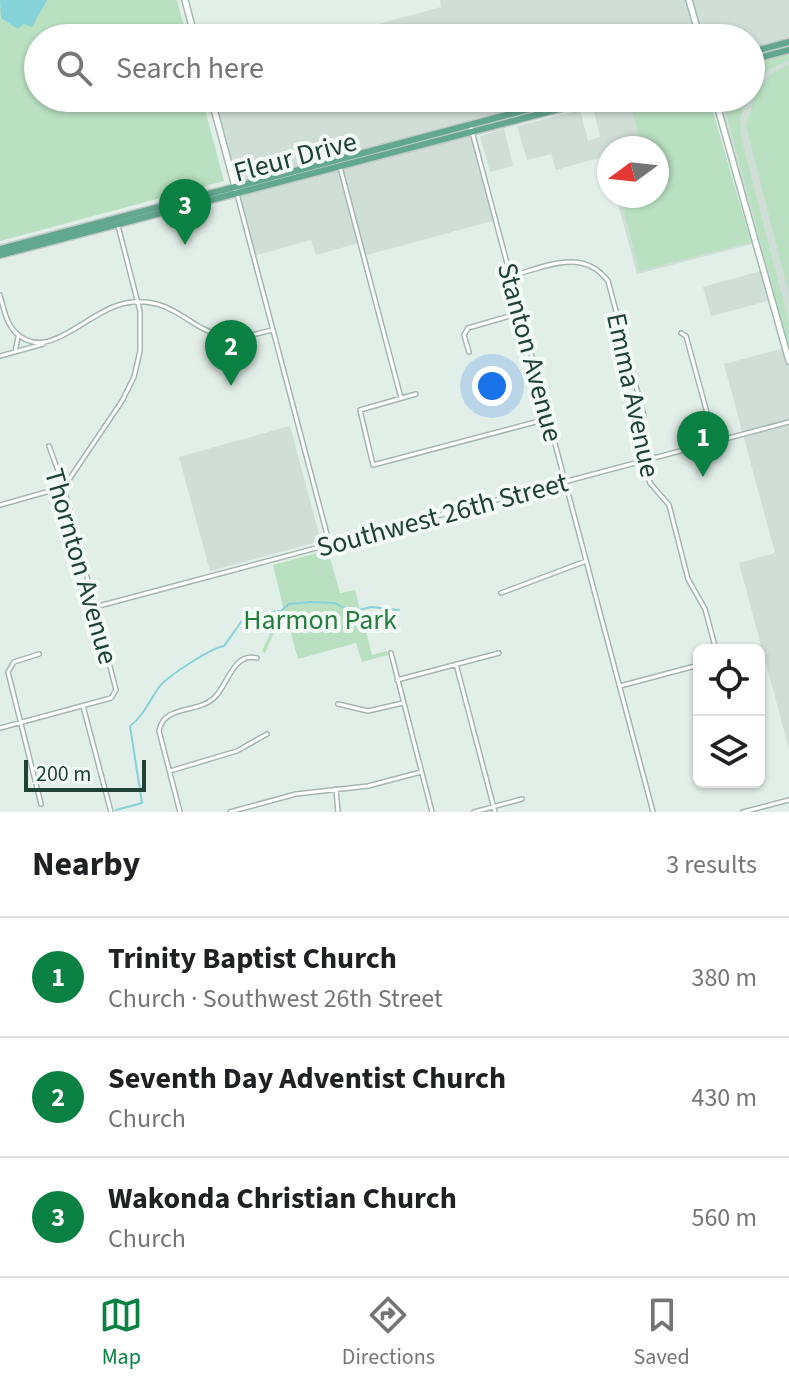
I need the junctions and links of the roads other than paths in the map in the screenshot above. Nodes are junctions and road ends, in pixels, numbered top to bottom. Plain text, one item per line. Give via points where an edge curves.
1 (185, 0) edge
2 (689, 0) edge
3 (191, 24) edge
4 (695, 24) edge
5 (789, 42) edge
6 (765, 48) edge
7 (789, 50) edge
8 (765, 56) edge
9 (215, 112) edge
10 (517, 112) edge
11 (548, 112) edge
12 (719, 112) edge
13 (470, 124) junction
14 (473, 132) junction
15 (339, 164) junction
16 (234, 185) junction
17 (237, 194) junction
18 (116, 221) junction
19 (0, 249) edge
20 (0, 255) edge
21 (511, 276) junction
22 (0, 295) edge
23 (138, 302) junction
24 (520, 313) junction
25 (273, 330) junction
26 (681, 333) dead end
27 (17, 334) junction
28 (45, 343) junction
29 (15, 352) junction
30 (469, 352) dead end
31 (0, 356) edge
32 (789, 361) edge
33 (416, 394) dead end
34 (401, 398) junction
35 (548, 418) junction
36 (789, 422) edge
37 (715, 442) junction
38 (49, 446) dead end
39 (643, 461) junction
40 (565, 482) junction
41 (64, 487) junction
42 (0, 505) edge
43 (330, 544) junction
44 (586, 561) junction
45 (501, 593) dead end
46 (95, 607) junction
47 (714, 644) edge
48 (391, 653) dead end
49 (499, 653) dead end
50 (39, 654) dead end
51 (257, 658) dead end
52 (456, 664) junction
53 (693, 667) edge
54 (397, 680) junction
55 (620, 686) junction
56 (403, 703) junction
57 (338, 704) dead end
58 (83, 706) junction
59 (20, 722) junction
60 (0, 728) edge
61 (267, 734) dead end
62 (170, 771) junction
63 (421, 772) junction
64 (336, 789) junction
65 (522, 799) dead end
66 (789, 800) edge
67 (41, 804) dead end
68 (494, 810) edge
69 (111, 812) edge
70 (180, 812) edge
71 (230, 812) edge
72 (338, 812) edge
73 (432, 812) edge
74 (474, 812) edge
75 (653, 812) edge
76 (743, 812) edge

1 - 3 main road
2 - 4 main road
5 - 6 main road
7 - 8 main road
9 - 16 main road
10 - 13 main road, Fleur Drive
11 - 14 main road, Fleur Drive
12 - 32 main road
13 - 14 street, Stanton Avenue
13 - 15 main road, Fleur Drive
14 - 15 main road, Fleur Drive
14 - 21 street, Stanton Avenue
15 - 16 main road, Fleur Drive
15 - 17 main road, Fleur Drive
15 - 34 street
16 - 17 main road
16 - 18 main road, Fleur Drive
17 - 18 main road, Fleur Drive
17 - 25 street
18 - 19 main road, Fleur Drive
18 - 20 main road, Fleur Drive
18 - 23 street
21 - 24 street, Stanton Avenue
21 - 39 street, Emma Avenue via 583,261 608,281 644,413
22 - 27 street via 8,324
23 - 25 street via 175,310 224,336
23 - 28 street via 106,309
23 - 41 street via 142,338 134,377
24 - 30 street via 468,328 464,335
24 - 35 street, Stanton Avenue
25 - 43 street
26 - 37 street
27 - 28 street
27 - 29 street
28 - 29 street
29 - 31 street
33 - 34 street
34 - 35 street via 364,408 358,415 376,465
35 - 40 street, Stanton Avenue
36 - 37 street, Southwest 26th Street
37 - 39 street, Southwest 26th Street
38 - 41 street, Thornton Avenue
39 - 40 street, Southwest 26th Street
39 - 47 street, Emma Avenue via 650,483 669,505 688,579 705,609
40 - 43 street, Southwest 26th Street
40 - 44 street, Stanton Avenue
41 - 42 street
41 - 46 street, Thornton Avenue
43 - 46 street, Southwest 26th Street
44 - 45 street
44 - 55 street, Stanton Avenue
46 - 58 street, Thornton Avenue via 116,686 111,698
48 - 54 street
49 - 52 street
50 - 59 street via 14,662 8,674
51 - 62 street via 239,662 208,702 170,714 159,731
52 - 54 street
52 - 68 street
53 - 55 street
54 - 56 street
55 - 75 street, Stanton Avenue
56 - 57 street via 368,711
56 - 63 street
58 - 59 street
58 - 69 street, Thornton Avenue
59 - 60 street
59 - 67 street
61 - 62 street via 237,751
62 - 70 street
63 - 64 street
63 - 73 street
64 - 71 street
64 - 72 street
65 - 68 street
66 - 76 street
68 - 74 street

